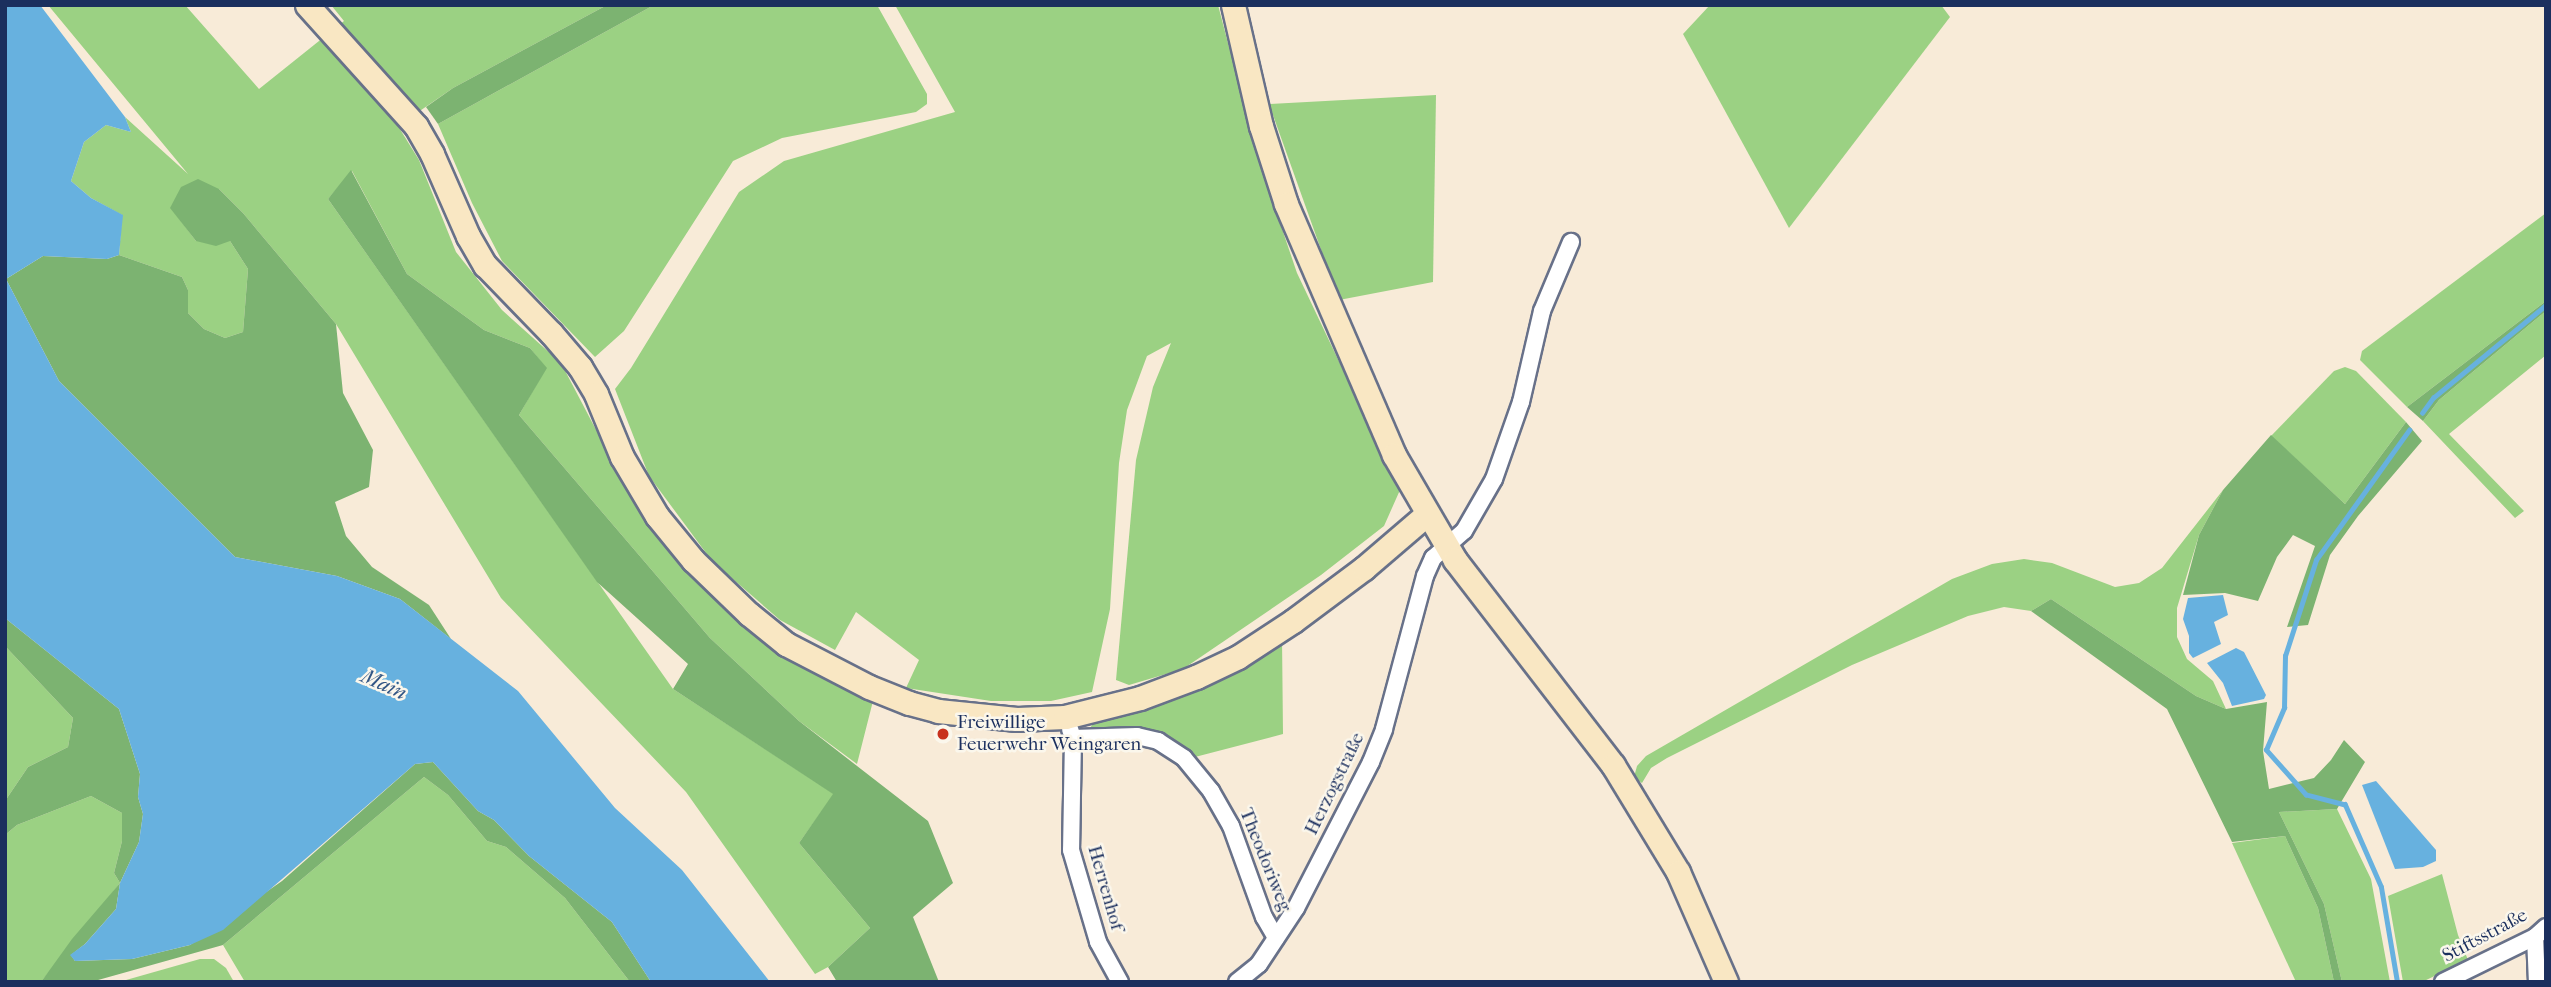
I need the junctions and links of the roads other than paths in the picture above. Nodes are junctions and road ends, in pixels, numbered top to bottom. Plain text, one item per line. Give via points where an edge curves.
1 (307, 5) edge
2 (1233, 5) edge
3 (1571, 242) dead end
4 (1427, 514) junction
5 (1446, 547) junction
6 (1069, 727) junction
7 (2540, 932) edge
8 (1276, 939) junction
9 (1120, 982) edge
10 (1237, 982) edge
11 (1726, 982) edge
12 (2443, 982) edge
13 (2537, 982) edge

1 - 6 street via 416,126 485,265 580,368 622,457 657,516 749,614 786,644 909,703 938,711
2 - 4 street via 1261,126 1286,204 1373,408
3 - 5 street, Herzogstraße via 1542,311 1502,459 1473,517
4 - 5 street
4 - 6 street via 1354,575 1238,657
5 - 8 street, Herzogstraße via 1433,558 1425,576 1371,762
5 - 11 street via 1613,765 1678,873
6 - 8 street, Theodoriweg via 1158,741 1184,758 1231,825
6 - 9 street, Herrenhof via 1071,850 1098,942
7 - 12 street, Stiftsstraße
7 - 13 street
8 - 10 street, Herzogstraße via 1259,964

